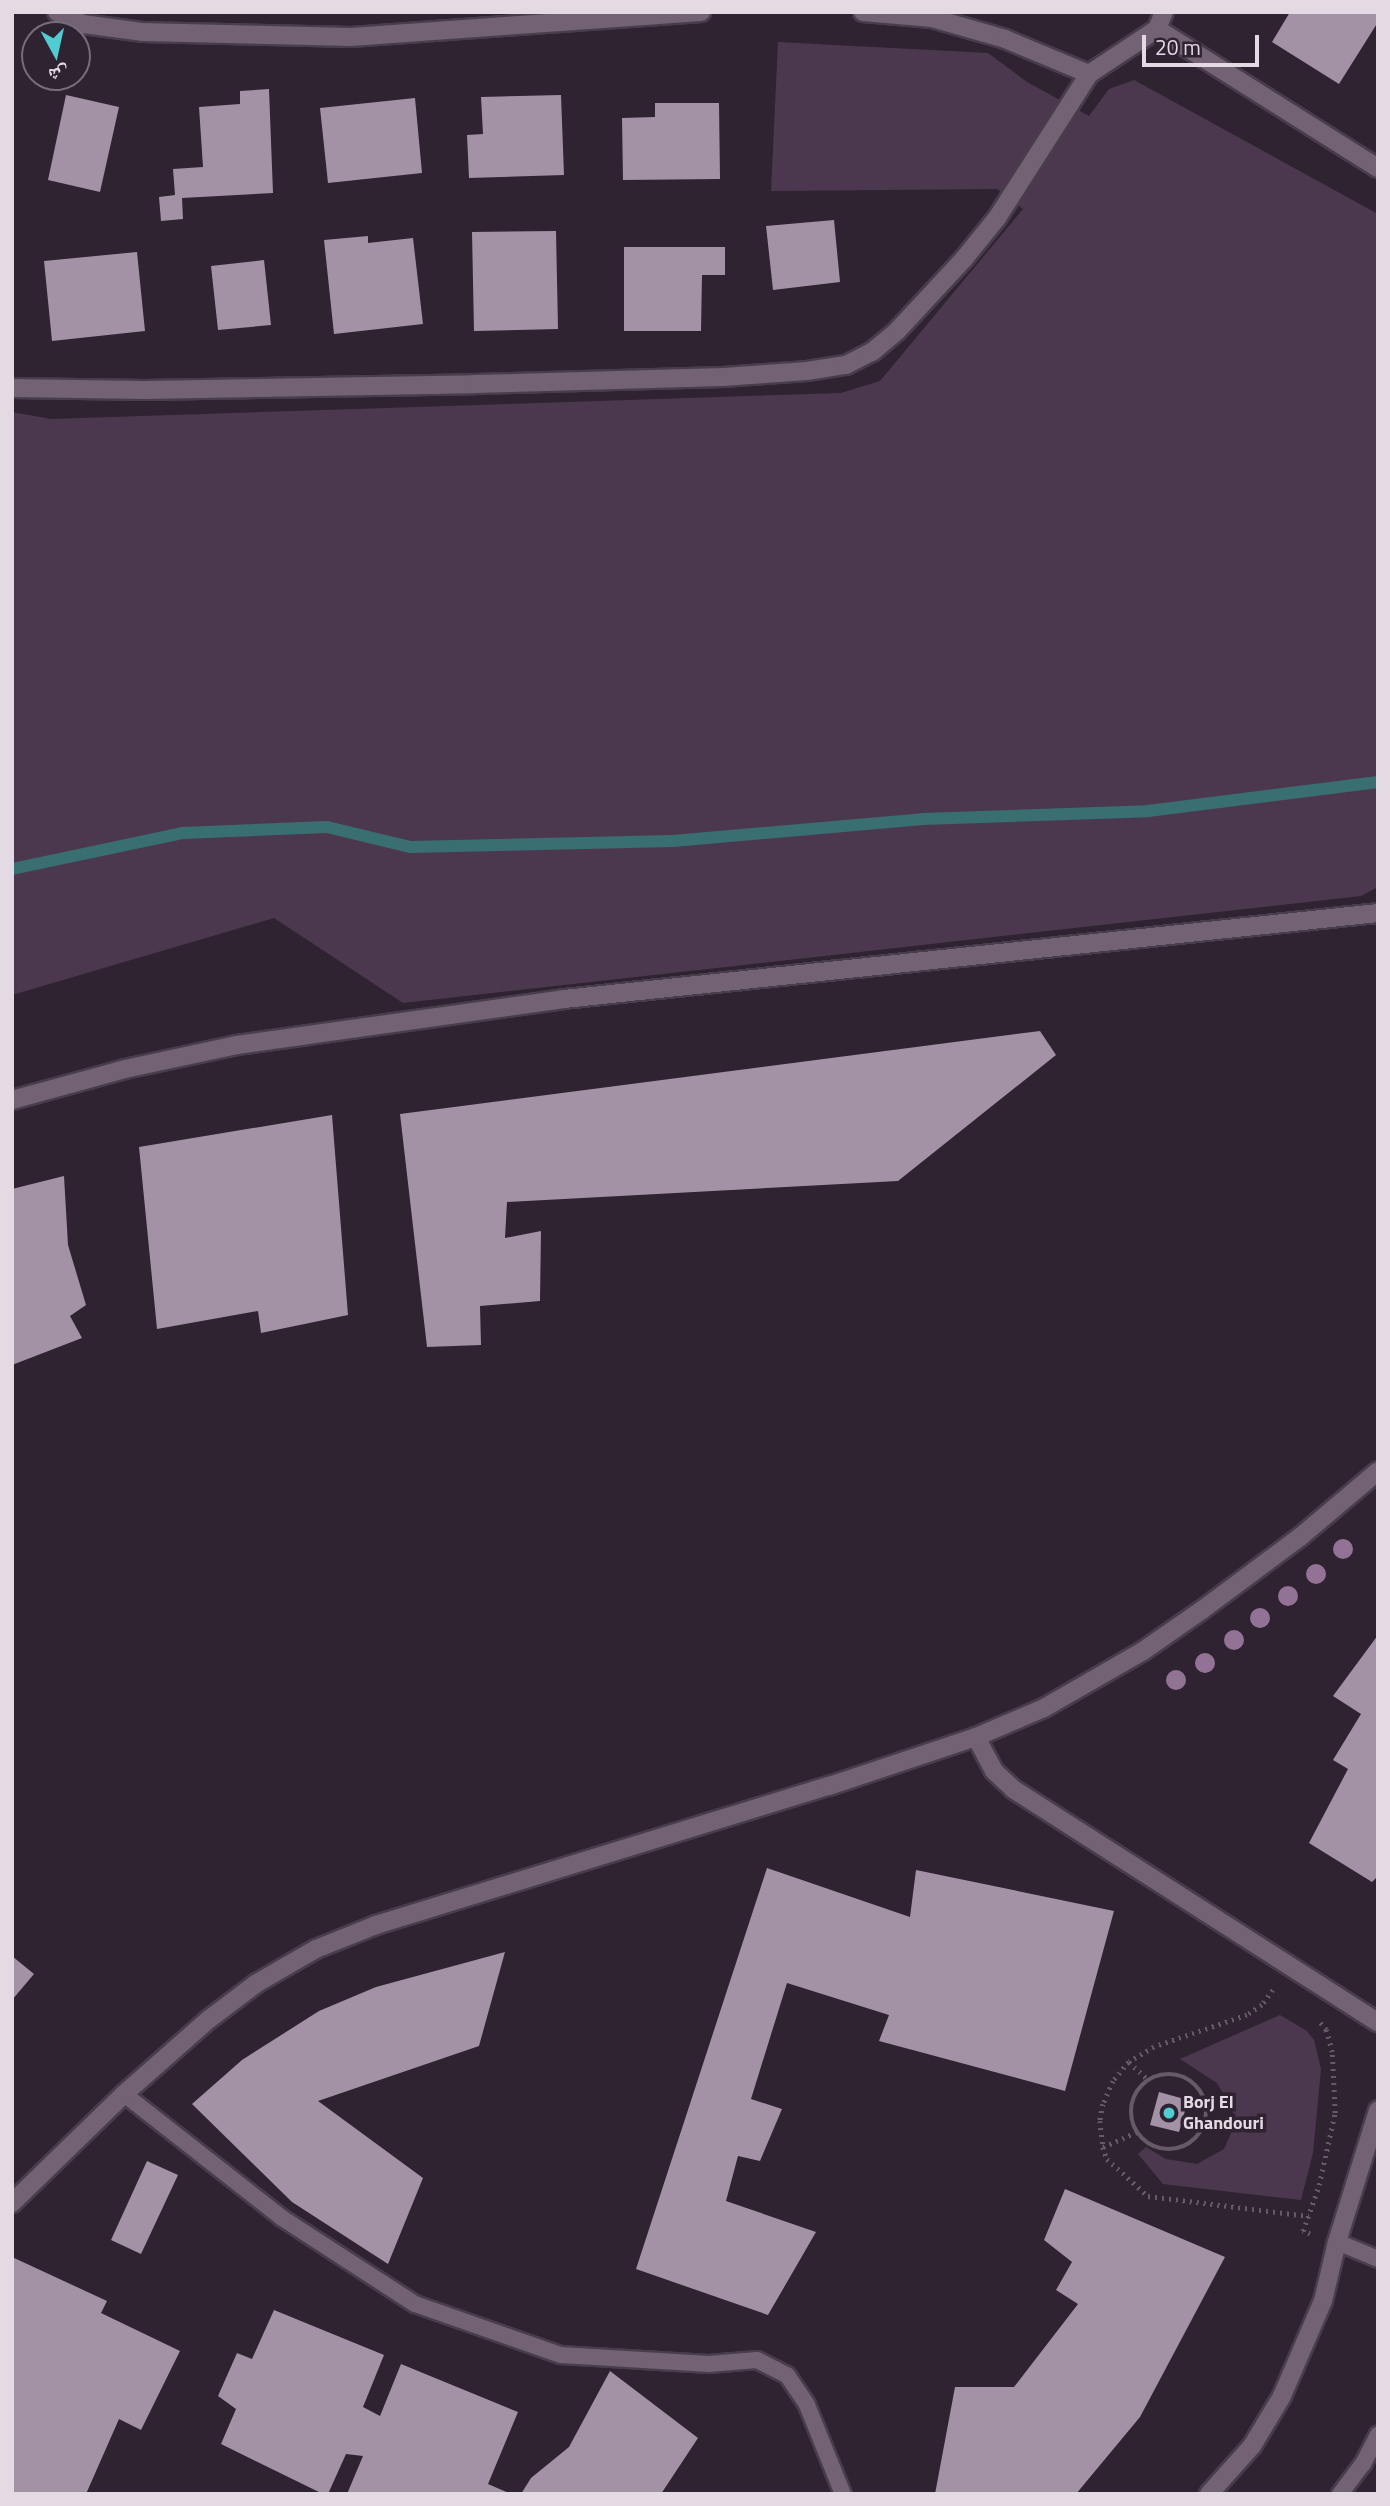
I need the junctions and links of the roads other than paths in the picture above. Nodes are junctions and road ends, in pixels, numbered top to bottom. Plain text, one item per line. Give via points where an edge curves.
1 (57, 12) edge
2 (701, 12) edge
3 (863, 12) edge
4 (1160, 20) edge
5 (1089, 74) junction
6 (1378, 167) edge
7 (12, 388) edge
8 (1378, 913) edge
9 (12, 1100) edge
10 (1378, 1471) edge
11 (976, 1737) junction
12 (1378, 2022) edge
13 (124, 2094) junction
14 (1378, 2110) edge
15 (12, 2203) edge
16 (1338, 2242) junction
17 (1378, 2259) edge
18 (1378, 2435) edge
19 (844, 2494) edge
20 (1209, 2494) edge
21 (1340, 2494) edge

1 - 2 street via 83,24 143,32 351,37
3 - 5 street via 932,18 1005,39
4 - 5 street
4 - 6 street
5 - 7 street via 997,218 963,260 897,331 872,352 846,365 723,377 474,384
8 - 9 street via 564,999 237,1045
10 - 11 street via 1300,1537 1143,1651 1055,1702
11 - 12 street via 994,1771 1013,1789
11 - 13 street via 376,1925 316,1949 257,1983 208,2020
13 - 15 street
13 - 19 lane via 282,2218 415,2304 561,2355 695,2364 757,2360 788,2375 807,2405
14 - 16 street
16 - 17 lane
16 - 20 street via 1323,2301 1282,2396 1252,2446
18 - 21 lane

